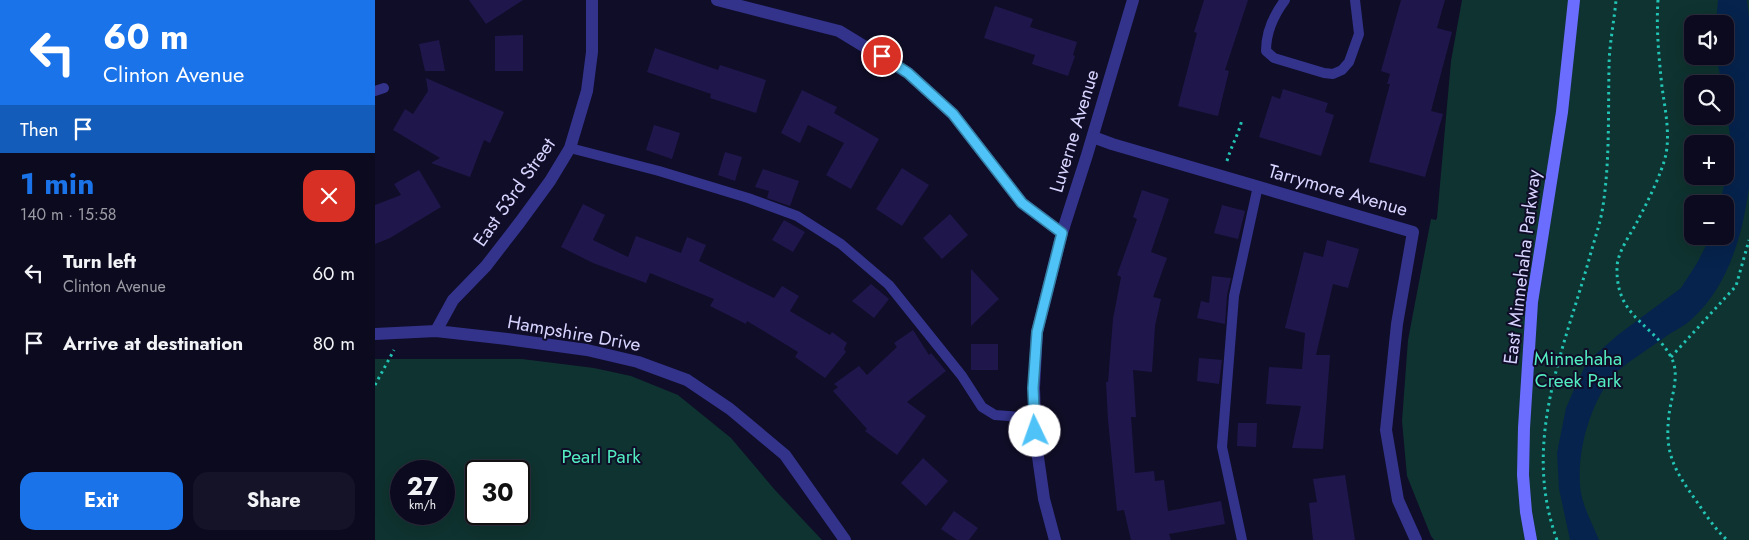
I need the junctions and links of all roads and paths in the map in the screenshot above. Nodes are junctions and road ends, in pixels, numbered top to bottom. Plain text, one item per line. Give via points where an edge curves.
1 (593, 0) edge
2 (717, 0) edge
3 (1133, 0) edge
4 (1285, 0) edge
5 (1355, 0) edge
6 (1573, 0) edge
7 (1616, 0) edge
8 (1658, 0) edge
9 (1242, 119) dead end
10 (1093, 137) junction
11 (570, 148) junction
12 (1222, 176) junction
13 (1258, 186) junction
14 (1062, 233) junction
15 (1749, 240) edge
16 (436, 331) junction
17 (404, 333) junction
18 (375, 334) edge
19 (1671, 358) junction
20 (375, 384) edge
21 (1035, 418) junction
22 (845, 540) edge
23 (1055, 540) edge
24 (1242, 540) edge
25 (1416, 540) edge
26 (1531, 540) edge
27 (1557, 540) edge
28 (1727, 540) edge

1 - 11 street, East 53rd Street via 587,91
2 - 14 street via 839,31 908,73 953,114 1022,203
3 - 10 street, Luverne Avenue
4 - 5 lane via 1272,20 1265,51 1274,58 1333,74 1349,62 1359,34
6 - 26 street, East Minnehaha Parkway via 1562,112 1531,311 1523,466
7 - 27 path via 1609,65 1607,173 1601,214 1552,382 1545,421 1544,465 1548,508
8 - 19 path via 1657,44 1668,130 1667,148 1662,166 1616,266 1622,298 1630,313
9 - 12 path
10 - 12 street, Tarrymore Avenue
10 - 14 street, Luverne Avenue
11 - 16 street, East 53rd Street via 550,181 486,266 453,300
11 - 21 lane via 668,174 797,216 841,244 889,285 982,407 995,415
12 - 13 street, Tarrymore Avenue
13 - 24 lane via 1234,296 1222,447
13 - 25 street, Tarrymore Avenue via 1413,232 1397,324 1386,430 1397,500
14 - 21 street, Luverne Avenue via 1037,332 1033,388
15 - 19 path via 1736,286
16 - 17 street, Hampshire Drive
16 - 22 street, Hampshire Drive via 587,350 638,362 687,380 731,409 785,455
17 - 18 street, Hampshire Drive
17 - 20 path
19 - 28 path via 1675,366 1668,428 1672,462 1677,474
21 - 23 street, Luverne Avenue via 1044,499

